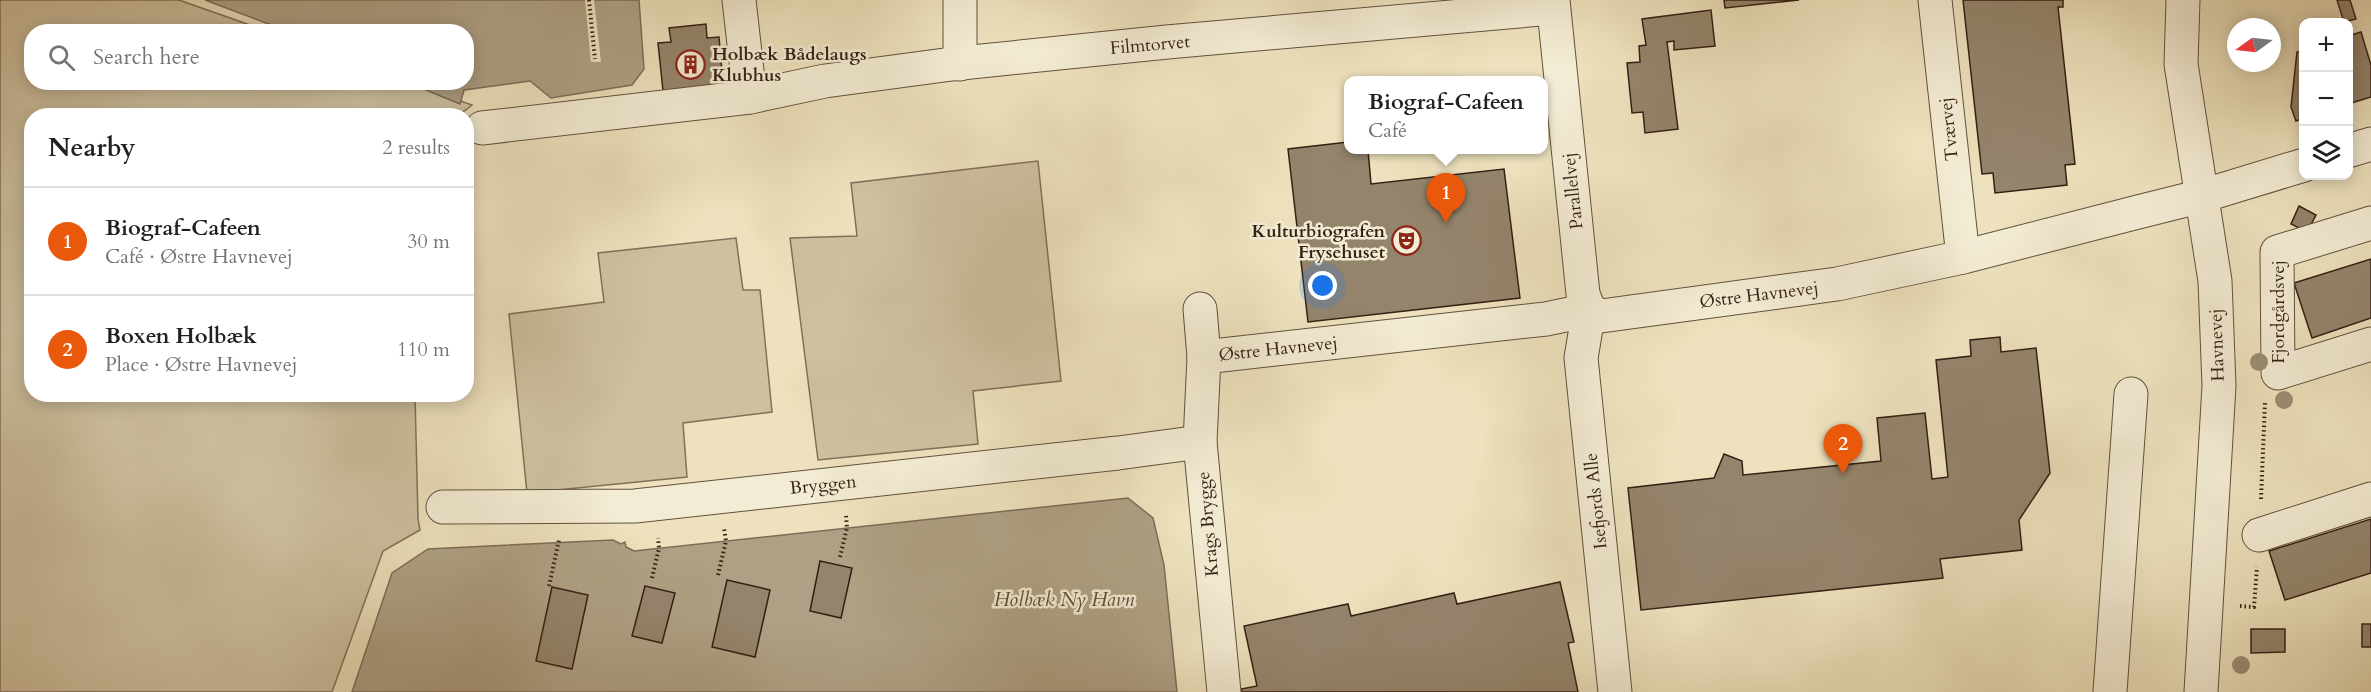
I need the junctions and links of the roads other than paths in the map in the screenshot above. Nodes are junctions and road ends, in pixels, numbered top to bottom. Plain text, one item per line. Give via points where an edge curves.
1 (739, 0) edge
2 (960, 0) edge
3 (1935, 0) edge
4 (2183, 0) edge
5 (1553, 4) edge
6 (960, 63) junction
7 (750, 97) junction
8 (482, 128) dead end
9 (2371, 144) edge
10 (2353, 150) edge
11 (2299, 167) edge
12 (2202, 196) junction
13 (2371, 223) edge
14 (1963, 257) junction
15 (1200, 309) dead end
16 (1588, 310) junction
17 (2371, 344) edge
18 (1204, 357) junction
19 (2131, 394) dead end
20 (1200, 442) junction
21 (2371, 499) edge
22 (444, 507) dead end
23 (2259, 535) dead end
24 (1224, 692) edge
25 (1615, 692) edge
26 (2110, 692) edge
27 (2201, 692) edge

1 - 7 street
2 - 6 street
3 - 14 street, Tværvej
4 - 12 street, Havnevej via 2184,97
5 - 6 street, Filmtorvet
5 - 16 street, Parallelvej via 1583,294
6 - 7 street, Filmtorvet via 825,81
7 - 8 street, Filmtorvet
9 - 10 street
11 - 12 street, Østre Havnevej
12 - 14 street, Østre Havnevej
12 - 27 street, Havnevej via 2215,281 2219,387
13 - 17 street, Fjordgårdsvej via 2277,252 2278,373
14 - 16 street, Østre Havnevej via 1837,284 1601,316
15 - 18 street
16 - 18 street, Østre Havnevej via 1546,320
16 - 25 street, Isefjords Alle via 1581,358
18 - 20 street, Krags Brygge
19 - 26 street
20 - 22 street, Bryggen via 635,506
20 - 24 street, Krags Brygge
21 - 23 street

